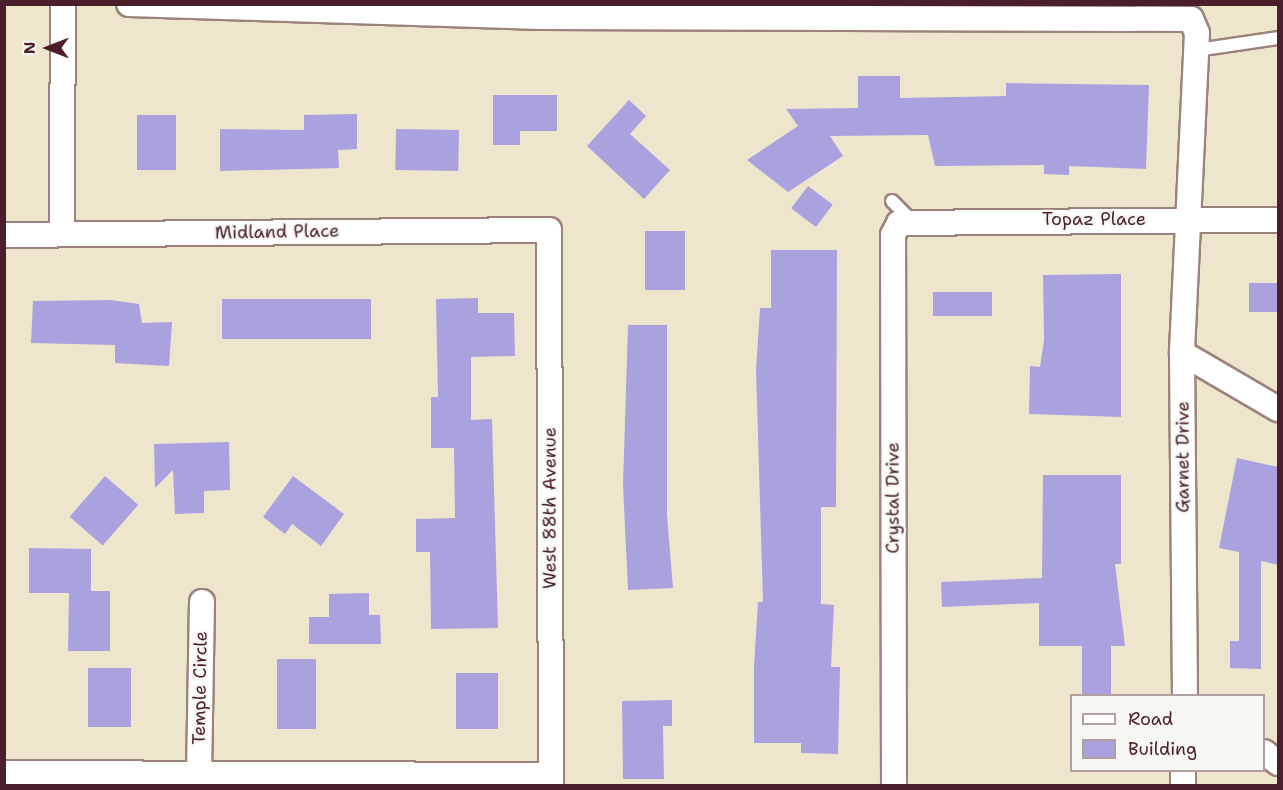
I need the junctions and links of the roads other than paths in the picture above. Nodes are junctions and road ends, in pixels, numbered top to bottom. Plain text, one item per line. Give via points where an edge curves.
1 (63, 4) edge
2 (129, 4) edge
3 (541, 10) edge
4 (1009, 10) edge
5 (1278, 38) edge
6 (1197, 50) junction
7 (892, 201) dead end
8 (910, 219) junction
9 (1189, 219) junction
10 (1278, 220) edge
11 (549, 230) joint
12 (62, 234) junction
13 (4, 235) edge
14 (1182, 353) junction
15 (1278, 409) edge
16 (202, 602) dead end
17 (1185, 694) edge
18 (1265, 753) edge
19 (1278, 762) edge
20 (4, 773) edge
21 (199, 774) junction
22 (551, 780) edge
23 (894, 786) edge

1 - 12 street
2 - 3 street
3 - 4 street
4 - 6 street, Garnet Drive via 1191,19
5 - 6 lane
6 - 9 street, Garnet Drive
7 - 8 lane
8 - 9 street, Topaz Place
8 - 23 street, Crystal Drive via 899,223 893,235
9 - 10 street, Topaz Place
9 - 14 street, Garnet Drive
11 - 12 street, Midland Place
11 - 22 street, West 88th Avenue
12 - 13 street, Midland Place
14 - 15 street
14 - 17 street, Garnet Drive
16 - 21 street, Temple Circle
18 - 19 street
20 - 21 street
21 - 22 street

